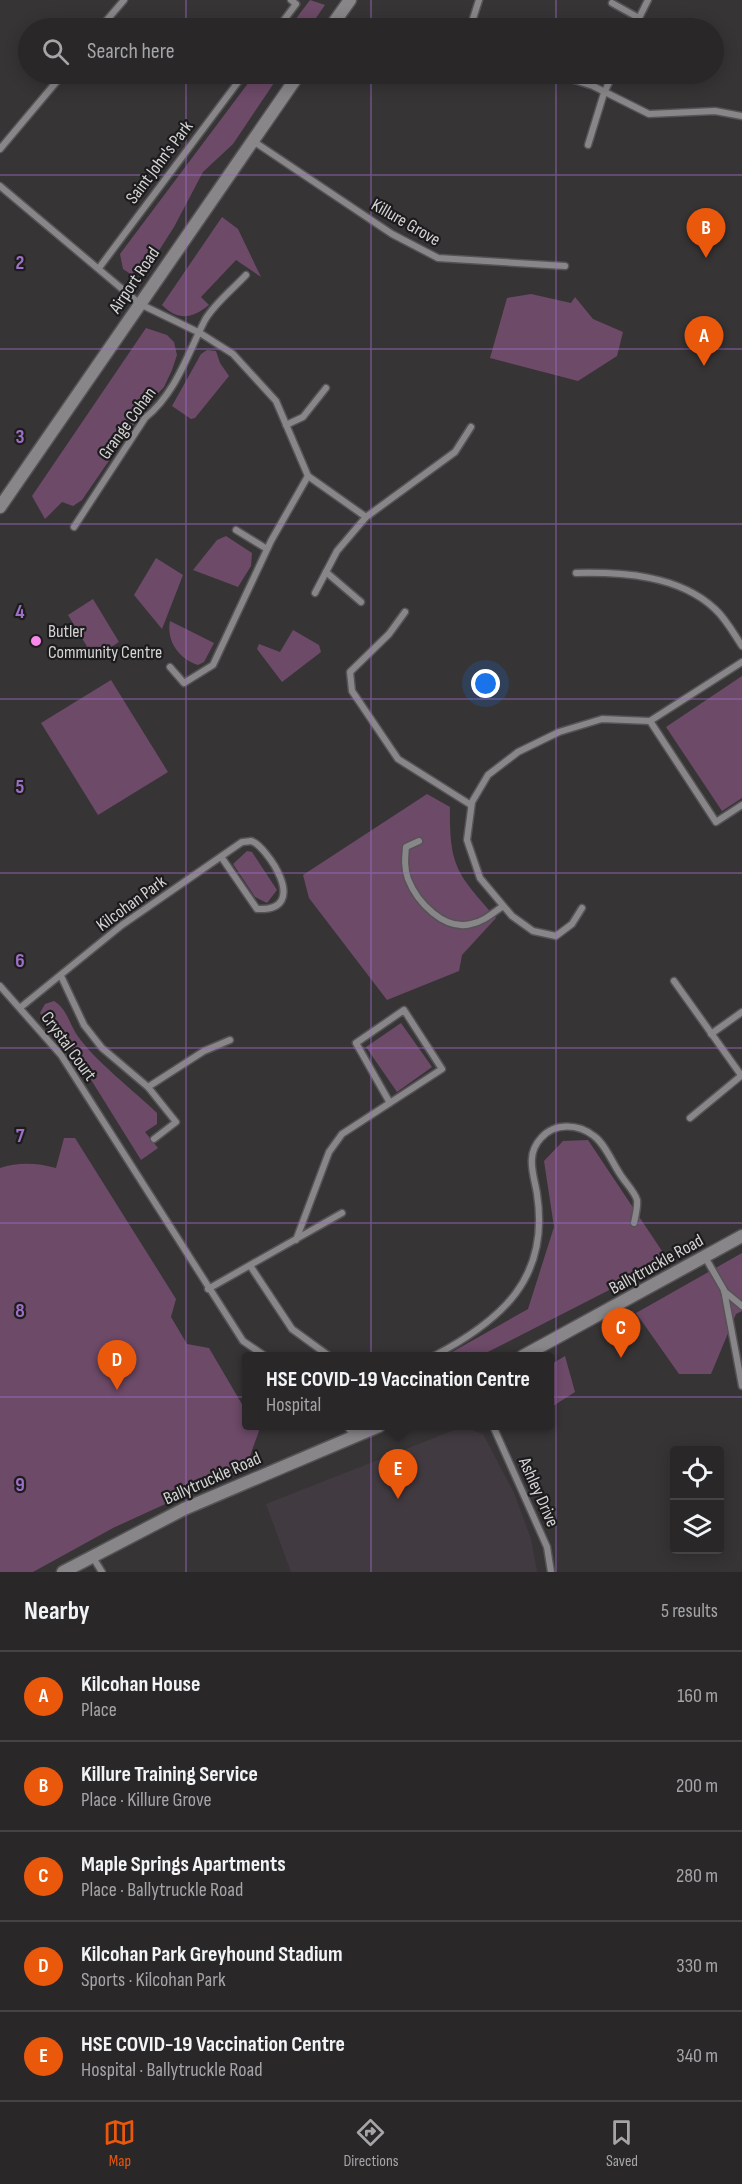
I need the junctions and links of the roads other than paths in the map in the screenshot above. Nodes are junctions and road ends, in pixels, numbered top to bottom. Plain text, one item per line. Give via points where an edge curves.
1 (124, 0) edge
2 (291, 0) edge
3 (350, 0) edge
4 (479, 0) edge
5 (648, 0) edge
6 (612, 3) dead end
7 (109, 18) edge
8 (286, 18) edge
9 (337, 18) edge
10 (473, 18) edge
11 (639, 18) joint
12 (55, 84) edge
13 (237, 84) edge
14 (292, 84) edge
15 (582, 84) edge
16 (608, 84) edge
17 (604, 93) junction
18 (742, 117) edge
19 (253, 141) junction
20 (588, 145) dead end
21 (0, 149) edge
22 (0, 186) edge
23 (565, 266) dead end
24 (99, 268) junction
25 (246, 275) dead end
26 (140, 304) junction
27 (200, 333) junction
28 (326, 388) dead end
29 (286, 425) junction
30 (471, 427) dead end
31 (308, 476) junction
32 (0, 507) edge
33 (366, 517) junction
34 (74, 527) dead end
35 (236, 530) dead end
36 (267, 549) junction
37 (326, 572) junction
38 (576, 573) dead end
39 (315, 593) dead end
40 (360, 602) dead end
41 (405, 612) dead end
42 (742, 646) edge
43 (742, 662) edge
44 (170, 666) dead end
45 (650, 721) junction
46 (471, 805) junction
47 (742, 806) edge
48 (419, 841) dead end
49 (222, 858) junction
50 (503, 906) junction
51 (582, 908) dead end
52 (61, 976) junction
53 (674, 981) dead end
54 (0, 986) edge
55 (21, 1007) junction
56 (742, 1012) edge
57 (711, 1034) junction
58 (230, 1040) dead end
59 (742, 1075) edge
60 (148, 1087) junction
61 (390, 1103) junction
62 (690, 1118) dead end
63 (154, 1139) dead end
64 (342, 1213) dead end
65 (634, 1223) dead end
66 (742, 1236) edge
67 (296, 1240) junction
68 (705, 1257) junction
69 (251, 1267) junction
70 (208, 1289) junction
71 (724, 1290) junction
72 (742, 1306) edge
73 (259, 1352) edge
74 (324, 1352) edge
75 (442, 1352) edge
76 (530, 1352) edge
77 (742, 1386) edge
78 (495, 1430) edge
79 (350, 1431) edge
80 (92, 1555) junction
81 (63, 1572) edge
82 (102, 1572) edge
83 (551, 1572) edge

1 - 7 street
2 - 8 street via 296,4
3 - 9 street
4 - 10 street
5 - 11 street
6 - 11 street
12 - 21 street
13 - 24 street, Saint John's Park
14 - 19 street, Airport Road
15 - 17 street
16 - 17 street
17 - 18 street via 649,114 716,111
17 - 20 street
19 - 23 street, Killure Grove via 392,234 438,258
19 - 26 street, Airport Road
22 - 24 street
24 - 26 street
25 - 27 street, Grange Cohan via 206,318
26 - 27 street
26 - 32 street, Airport Road
27 - 29 street via 233,354 276,401
27 - 34 street, Grange Cohan via 160,405 145,418
28 - 29 street via 303,417
29 - 31 street
30 - 33 street via 455,452
31 - 33 street
31 - 36 street
33 - 37 street via 337,551
35 - 36 street
36 - 44 street via 213,665 184,683
37 - 39 street
37 - 40 street
38 - 42 street via 622,573 677,586 717,610
41 - 46 street via 350,672 352,691 398,759
43 - 45 street
45 - 46 street via 602,719 559,732 518,752 488,775
45 - 47 street via 716,822
46 - 50 street via 467,840 480,878
48 - 50 street via 406,847 408,878 426,906 440,918 470,925
49 - 49 street, Kilcohan Park via 242,842 258,845 284,883 280,901 268,910 257,909
49 - 52 street, Kilcohan Park via 122,926
50 - 51 street via 533,932 556,936 572,924
52 - 55 street, Kilcohan Park
52 - 60 street via 84,1026 102,1048
53 - 57 street
54 - 55 street, Crystal Court
55 - 70 street, Crystal Court via 61,1055
56 - 57 street
57 - 59 street
58 - 60 street via 204,1051
59 - 62 street
60 - 63 street via 176,1122
61 - 61 street via 442,1069 404,1010 356,1043
61 - 67 street via 342,1134 329,1152
64 - 67 street
65 - 75 street via 637,1200 596,1137 569,1125 540,1138 532,1156 531,1172 540,1224 536,1255 526,1278 513,1299 492,1320
66 - 68 street, Ballytruckle Road
67 - 69 street
68 - 71 street
68 - 76 street, Ballytruckle Road
69 - 70 street
69 - 74 street via 292,1329
70 - 73 street, Crystal Court via 243,1341
71 - 72 street
71 - 77 street
78 - 83 street, Ashley Drive via 547,1547
79 - 80 street, Ballytruckle Road
80 - 81 street, Ballytruckle Road
80 - 82 street

